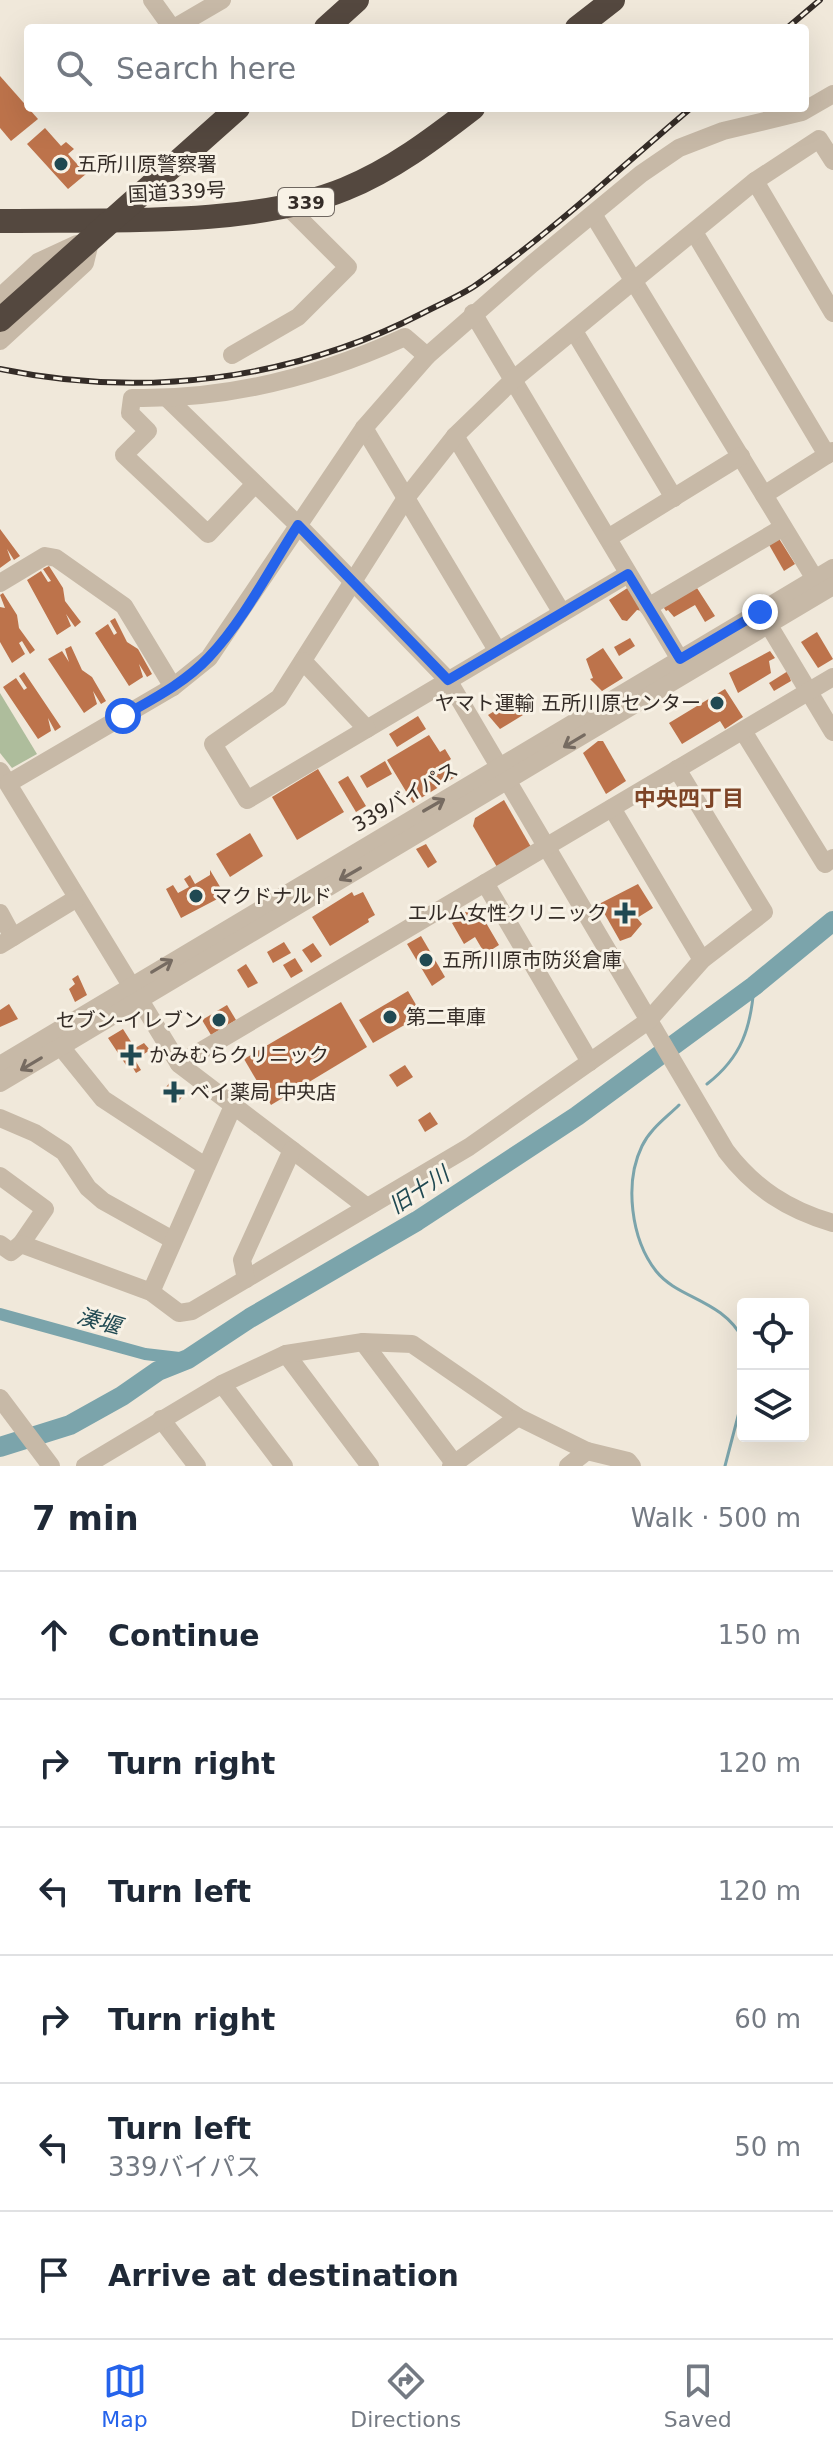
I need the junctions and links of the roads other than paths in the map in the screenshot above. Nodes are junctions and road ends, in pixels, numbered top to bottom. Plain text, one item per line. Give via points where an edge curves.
1 (152, 0) edge
2 (222, 0) edge
3 (357, 0) edge
4 (613, 0) edge
5 (170, 24) edge
6 (180, 24) edge
7 (330, 24) edge
8 (582, 24) edge
9 (833, 94) edge
10 (809, 108) edge
11 (231, 112) edge
12 (468, 112) edge
13 (802, 112) joint
14 (819, 139) junction
15 (833, 161) edge
16 (755, 181) junction
17 (287, 206) junction
18 (594, 216) junction
19 (114, 220) junction
20 (0, 221) edge
21 (694, 232) junction
22 (91, 238) junction
23 (635, 279) junction
24 (0, 297) edge
25 (473, 313) junction
26 (833, 313) edge
27 (0, 320) edge
28 (574, 331) junction
29 (0, 341) edge
30 (232, 355) dead end
31 (427, 356) junction
32 (514, 379) junction
33 (168, 399) junction
34 (364, 428) junction
35 (455, 436) junction
36 (830, 453) edge
37 (741, 456) junction
38 (255, 484) junction
39 (764, 495) junction
40 (406, 498) junction
41 (674, 498) junction
42 (298, 525) junction
43 (782, 528) junction
44 (608, 538) junction
45 (833, 568) edge
46 (628, 574) junction
47 (815, 579) junction
48 (352, 582) junction
49 (0, 583) edge
50 (833, 586) edge
51 (648, 607) junction
52 (562, 613) junction
53 (764, 618) junction
54 (497, 650) junction
55 (303, 661) junction
56 (684, 665) junction
57 (833, 677) edge
58 (448, 680) junction
59 (173, 687) junction
60 (809, 692) junction
61 (367, 729) junction
62 (743, 731) junction
63 (833, 732) edge
64 (677, 769) junction
65 (504, 774) junction
66 (4, 777) edge
67 (612, 808) junction
68 (547, 846) junction
69 (833, 858) edge
70 (485, 883) junction
71 (77, 898) junction
72 (0, 913) edge
73 (7, 941) edge
74 (702, 960) junction
75 (133, 992) junction
76 (650, 1025) junction
77 (55, 1040) junction
78 (590, 1062) junction
79 (179, 1064) junction
80 (0, 1065) edge
81 (0, 1083) edge
82 (233, 1106) junction
83 (0, 1118) edge
84 (292, 1150) junction
85 (205, 1166) junction
86 (0, 1176) edge
87 (367, 1207) junction
88 (833, 1223) edge
89 (173, 1240) junction
90 (0, 1244) edge
91 (21, 1244) junction
92 (246, 1279) junction
93 (151, 1292) junction
94 (363, 1342) junction
95 (286, 1354) junction
96 (222, 1384) junction
97 (5, 1408) edge
98 (518, 1417) junction
99 (161, 1419) junction
100 (587, 1451) junction
101 (46, 1460) edge
102 (106, 1461) edge
103 (452, 1465) edge
104 (85, 1466) edge
105 (197, 1466) edge
106 (284, 1466) edge
107 (370, 1466) edge
108 (568, 1466) edge
109 (632, 1466) edge

1 - 5 street
2 - 6 street
3 - 7 highway
4 - 8 highway
9 - 10 street
11 - 19 highway
12 - 17 highway, 国道339号 / 339 via 413,153 368,178
13 - 14 street
13 - 18 street via 679,148
14 - 15 street
14 - 16 street
16 - 21 street
16 - 26 street
17 - 19 highway, 国道339号 / 339
17 - 30 street via 348,267 298,317
18 - 23 street
18 - 25 street
19 - 20 highway, 国道339号 / 339
19 - 22 highway
21 - 23 street
21 - 36 street
22 - 24 street via 38,262
22 - 27 highway
22 - 29 street via 85,263
23 - 28 street
23 - 37 street
25 - 31 street
25 - 32 street
28 - 32 street
28 - 41 street
31 - 33 street via 405,337 304,375
31 - 34 street
32 - 35 street
32 - 44 street
33 - 38 street
33 - 38 street via 132,398 130,413 148,431 124,455 208,534
34 - 40 street
34 - 42 street
35 - 40 street
35 - 52 street
36 - 39 street
37 - 39 street
37 - 41 street
38 - 42 street
39 - 43 street
40 - 48 street
40 - 54 street
41 - 44 street
42 - 48 street
42 - 59 street via 216,649
43 - 47 street
43 - 51 street
44 - 46 street
45 - 47 street, 339バイパス
46 - 51 street
46 - 52 street
47 - 53 street, 339バイパス
48 - 55 street
48 - 58 street
49 - 59 street via 45,556 56,558 124,606
50 - 53 street
51 - 56 street
52 - 54 street
53 - 56 street, 339バイパス
53 - 60 street
54 - 58 street
55 - 61 street
55 - 61 street via 279,698 213,744 247,800
56 - 65 street, 339バイパス
57 - 60 street
58 - 61 street
58 - 65 street
59 - 66 street
60 - 62 street
60 - 63 street
62 - 64 street
62 - 69 street via 825,864
64 - 67 street
64 - 74 street via 764,912
65 - 68 street
65 - 75 street, 339バイパス
66 - 71 street
67 - 68 street
67 - 74 street
68 - 70 street
68 - 76 street
70 - 78 street
70 - 79 street
71 - 73 street
71 - 75 street
72 - 73 street
74 - 76 street
75 - 77 street, 339バイパス
75 - 79 street
76 - 78 street
76 - 88 street via 743,1174 786,1205
77 - 80 street, 339バイパス
77 -> 81 street
77 - 85 street via 103,1099
78 - 87 street via 469,1147
79 - 82 street
82 - 84 street
82 - 85 street
83 - 89 street via 64,1152 103,1201
84 - 87 street
84 - 92 street via 242,1260
85 - 89 street
86 - 91 street via 45,1209
87 - 92 street
89 - 93 street
90 - 91 street via 11,1252
91 - 93 street
92 - 93 street via 192,1311 179,1313
94 - 95 street
94 - 98 street via 412,1344
94 - 103 street
95 - 96 street
95 - 107 street
96 - 99 street
96 - 106 street
97 - 101 street
98 - 100 street
98 - 103 street
99 - 102 street
99 - 105 street
100 - 108 street
100 - 109 street
102 - 104 street

